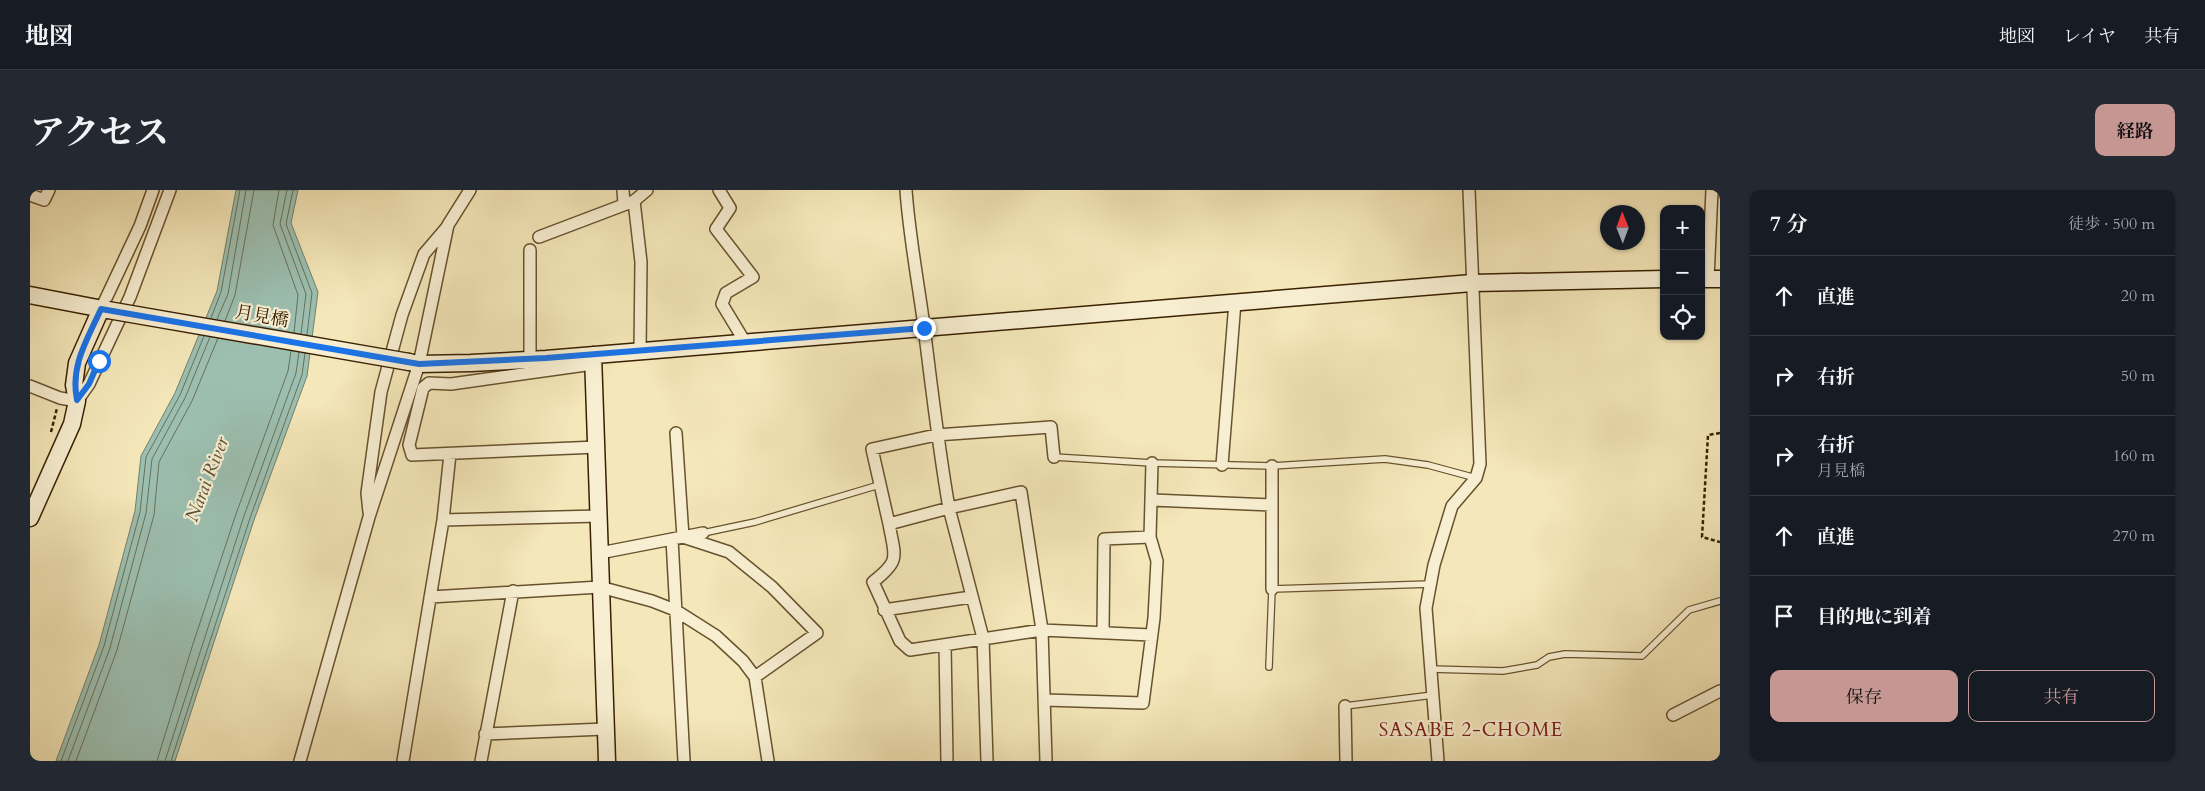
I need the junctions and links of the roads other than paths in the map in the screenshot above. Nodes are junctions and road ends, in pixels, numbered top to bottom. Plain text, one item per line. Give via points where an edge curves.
1 (49, 190) edge
2 (153, 190) edge
3 (170, 190) edge
4 (470, 190) edge
5 (623, 190) edge
6 (647, 190) edge
7 (719, 190) edge
8 (906, 190) edge
9 (1468, 190) edge
10 (1712, 190) edge
11 (30, 195) edge
12 (1715, 200) edge
13 (629, 202) junction
14 (448, 225) junction
15 (539, 237) dead end
16 (530, 250) dead end
17 (1660, 279) edge
18 (1710, 279) edge
19 (1472, 283) junction
20 (30, 295) edge
21 (1235, 302) junction
22 (104, 310) junction
23 (924, 328) junction
24 (745, 342) junction
25 (640, 351) junction
26 (593, 359) junction
27 (530, 360) junction
28 (414, 363) junction
29 (30, 386) edge
30 (77, 400) junction
31 (676, 433) dead end
32 (936, 435) junction
33 (596, 447) junction
34 (450, 454) junction
35 (1054, 457) joint
36 (1152, 463) junction
37 (1222, 465) junction
38 (1272, 466) junction
39 (1476, 478) junction
40 (880, 485) junction
41 (1152, 500) junction
42 (1272, 505) junction
43 (949, 508) junction
44 (600, 516) junction
45 (369, 517) junction
46 (30, 518) edge
47 (443, 520) junction
48 (889, 524) junction
49 (703, 533) joint
50 (1150, 537) junction
51 (678, 538) junction
52 (600, 553) junction
53 (1430, 584) junction
54 (600, 587) junction
55 (1272, 589) junction
56 (513, 591) junction
57 (430, 597) junction
58 (971, 597) junction
59 (1720, 602) edge
60 (675, 610) junction
61 (884, 610) junction
62 (1042, 630) junction
63 (1103, 632) junction
64 (1151, 635) junction
65 (983, 638) junction
66 (945, 644) junction
67 (1269, 667) dead end
68 (1430, 669) junction
69 (754, 677) junction
70 (1720, 691) edge
71 (1433, 695) junction
72 (1045, 700) junction
73 (1345, 706) joint
74 (1673, 715) dead end
75 (606, 729) junction
76 (486, 734) junction
77 (300, 761) edge
78 (403, 761) edge
79 (481, 761) edge
80 (607, 761) edge
81 (684, 761) edge
82 (768, 761) edge
83 (947, 761) edge
84 (986, 761) edge
85 (1046, 761) edge
86 (1346, 761) edge
87 (1438, 761) edge

1 - 11 street via 44,200
2 - 22 street
3 - 30 street via 130,297 89,384
4 - 14 street
5 - 13 street
6 - 13 street
7 - 24 street via 730,208 716,229 753,276 726,292 722,304
8 - 23 street
9 - 19 street
10 - 12 street
12 - 18 street
13 - 15 street
13 - 25 street via 641,262
14 - 28 street
14 - 45 street via 424,254 380,392 367,493
16 - 27 street
17 - 19 street, 月見橋
19 - 21 street, 月見橋
19 - 39 street via 1480,464
20 - 22 street, 月見橋
21 - 23 street, 月見橋
21 - 37 street
22 - 28 street, 月見橋, bridge
22 - 30 street via 77,363 74,385
23 - 24 street, 月見橋
23 - 32 street
24 - 25 street, 月見橋
25 - 26 street, 月見橋
26 - 27 street, 月見橋
26 - 33 street
26 - 34 street via 451,384 429,383 423,388 409,445 412,455
27 - 28 street, 月見橋
28 - 45 street
29 - 30 street via 60,398
30 - 46 street via 72,424
31 - 51 street
32 - 35 street via 1051,427
32 - 40 street via 872,448
32 - 43 street
33 - 34 street
33 - 44 street
34 - 47 street
35 - 36 lane
36 - 37 lane
36 - 41 street
37 - 38 lane
38 - 39 lane via 1385,459 1428,465
38 - 42 street
39 - 53 street via 1452,506
40 - 48 street
40 - 49 lane via 755,522
41 - 42 street
41 - 50 street
42 - 55 street
43 - 48 street
43 - 58 street
43 - 62 street via 1021,492
44 - 47 street
44 - 52 street
45 - 77 street
47 - 57 street
48 - 61 street via 895,554 891,568 873,582
49 - 51 street
50 - 63 street via 1104,539
50 - 64 street via 1157,561
51 - 52 street
51 - 60 street
51 - 69 street via 729,552 772,587 817,633
52 - 54 street
53 - 55 lane
53 - 68 street via 1426,608
54 - 56 street
54 - 60 street
54 - 75 street
55 - 67 lane
56 - 57 street
56 - 76 street
57 - 78 street
58 - 61 street
58 - 65 street
59 - 68 lane via 1689,610 1642,656 1566,654 1550,657 1537,665 1503,671
60 - 69 street via 716,636 743,661
60 - 81 street
61 - 66 street via 900,642 910,650
62 - 63 street
62 - 65 street
62 - 72 street
63 - 64 street
64 - 72 street via 1143,703
65 - 66 street
65 - 84 street
66 - 83 street
68 - 71 street
69 - 82 street
70 - 74 street
71 - 73 lane
71 - 87 street
72 - 85 street
73 - 86 street
75 - 76 street
75 - 80 street
76 - 79 street

